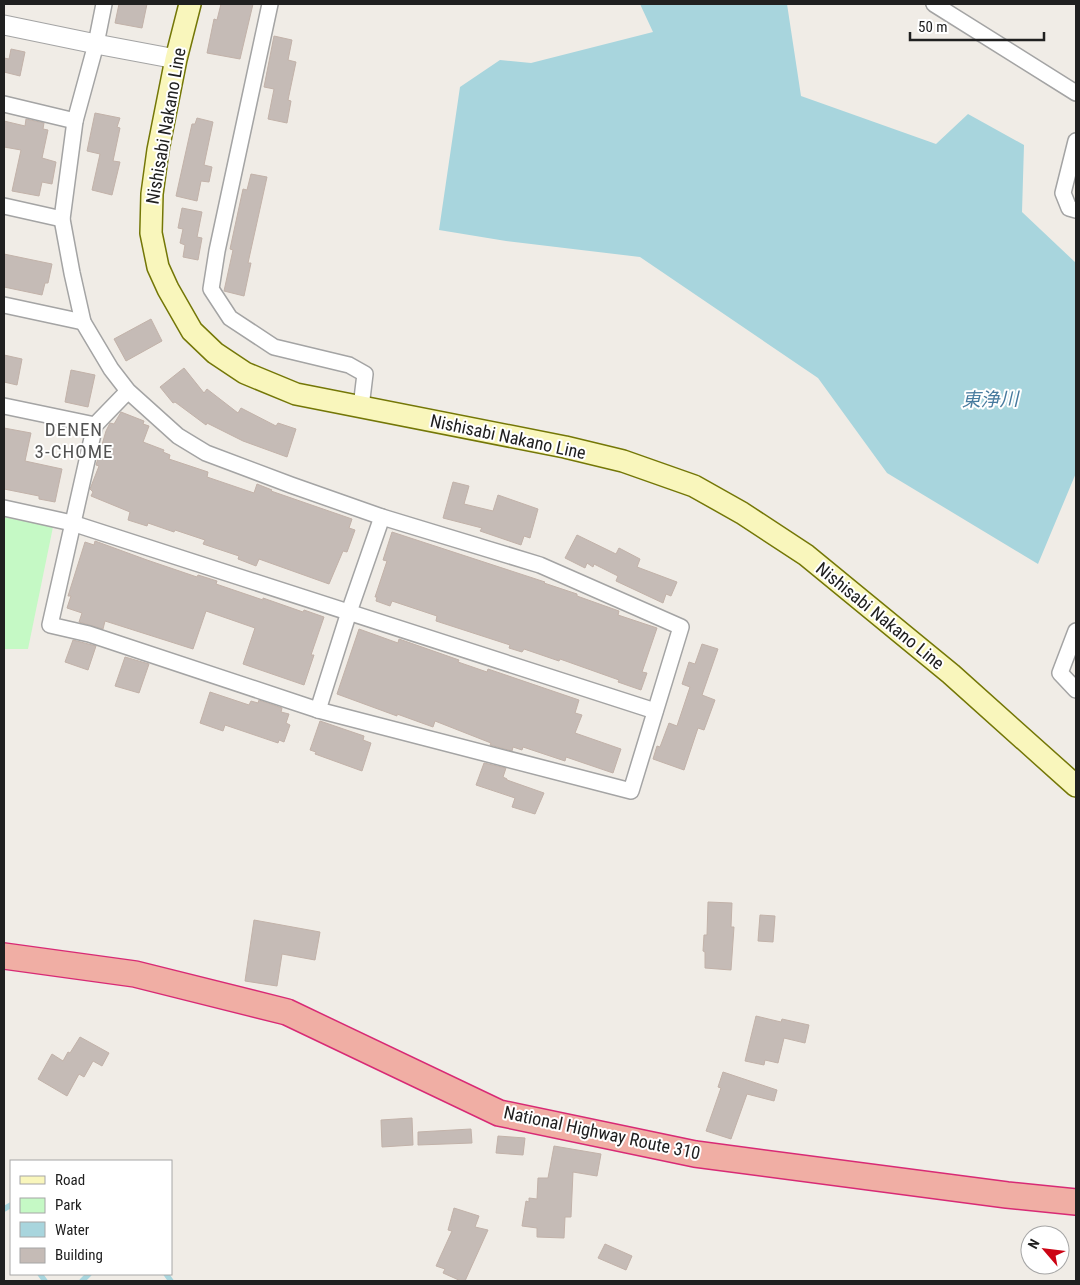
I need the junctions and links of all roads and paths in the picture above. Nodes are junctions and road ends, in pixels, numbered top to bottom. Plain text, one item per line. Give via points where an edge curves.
1 (104, 4) edge
2 (190, 4) edge
3 (270, 4) edge
4 (943, 6) edge
5 (4, 25) edge
6 (96, 44) junction
7 (176, 59) junction
8 (1076, 93) edge
9 (4, 104) edge
10 (75, 121) junction
11 (1076, 141) edge
12 (4, 206) edge
13 (1076, 210) edge
14 (62, 219) junction
15 (4, 305) edge
16 (83, 322) junction
17 (128, 391) junction
18 (4, 406) edge
19 (361, 407) junction
20 (95, 425) junction
21 (4, 508) edge
22 (382, 516) junction
23 (72, 523) junction
24 (349, 612) junction
25 (1076, 632) edge
26 (1076, 690) edge
27 (318, 710) junction
28 (655, 711) junction
29 (1076, 786) edge
30 (4, 956) edge
31 (1076, 1202) edge

1 - 6 street
2 - 7 main road, Nishisabi Nakano Line
3 - 19 street via 211,289 230,318 274,347 349,365 365,374
4 - 8 street
5 - 6 street
6 - 7 street
6 - 10 street
7 - 19 main road, Nishisabi Nakano Line via 158,150 150,233 158,267 168,289 192,331 215,353 245,373 296,394
9 - 10 street
10 - 14 street
11 - 13 street via 1063,193 1069,208
12 - 14 street
14 - 16 street
15 - 16 street
16 - 17 street
17 - 20 street
17 - 22 street via 178,436 206,453
18 - 20 street
19 - 29 main road, Nishisabi Nakano Line via 565,447 623,461 694,486 767,528 806,555 951,674
20 - 23 street
21 - 23 street
22 - 24 street
22 - 28 street via 540,566 681,627
23 - 24 street
23 - 27 street via 50,625 90,634
24 - 27 street
24 - 28 street
25 - 26 street via 1060,673
27 - 28 street via 631,791
30 - 31 highway, National Highway Route 310 via 135,974 287,1012 499,1113 695,1154

